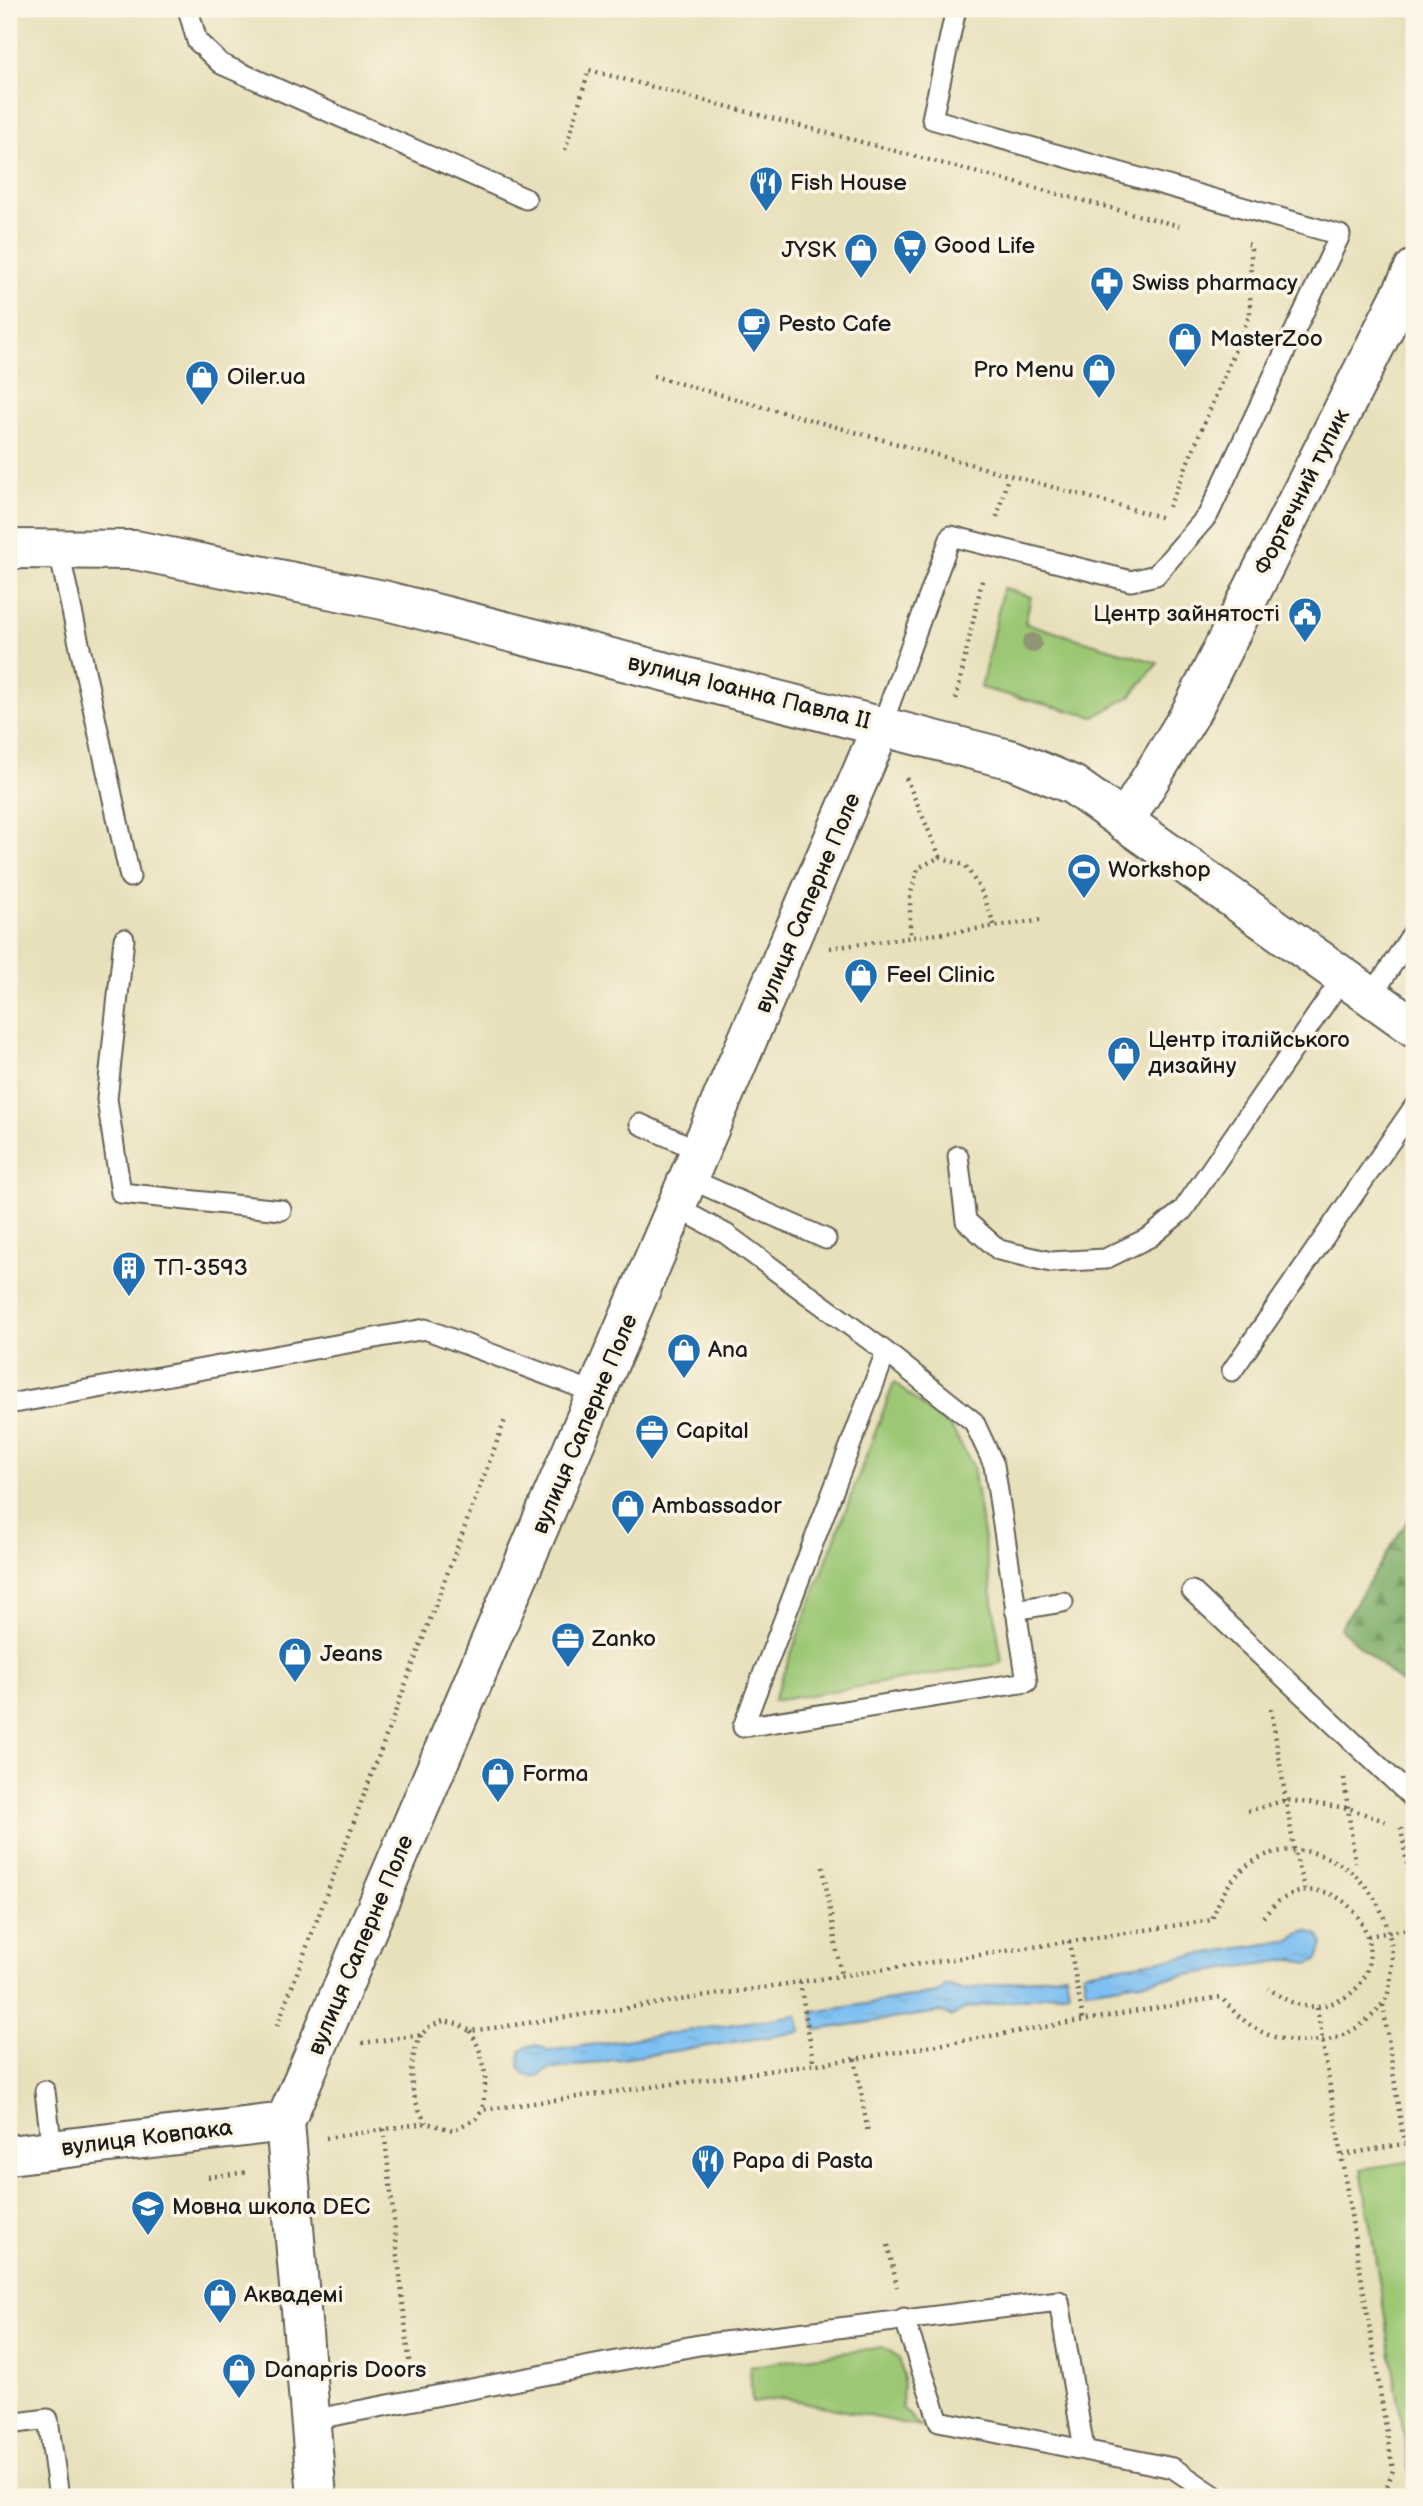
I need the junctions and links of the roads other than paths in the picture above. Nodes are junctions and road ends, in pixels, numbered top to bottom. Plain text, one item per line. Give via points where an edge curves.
1 (188, 9) edge
2 (956, 9) edge
3 (526, 199) dead end
4 (1414, 269) edge
5 (58, 547) junction
6 (9, 549) edge
7 (882, 725) junction
8 (1124, 822) junction
9 (130, 877) dead end
10 (1414, 932) edge
11 (124, 939) dead end
12 (1357, 987) junction
13 (1414, 1027) edge
14 (1414, 1108) edge
15 (640, 1124) dead end
16 (958, 1156) dead end
17 (690, 1180) junction
18 (281, 1210) dead end
19 (826, 1239) dead end
20 (886, 1352) junction
21 (1232, 1371) dead end
22 (598, 1394) junction
23 (9, 1404) edge
24 (1192, 1591) dead end
25 (1063, 1602) dead end
26 (1015, 1610) junction
27 (1414, 1799) edge
28 (45, 2091) dead end
29 (302, 2125) junction
30 (52, 2150) junction
31 (9, 2155) edge
32 (904, 2318) junction
33 (311, 2420) junction
34 (9, 2424) edge
35 (1084, 2449) junction
36 (59, 2497) edge
37 (317, 2497) edge
38 (1216, 2497) edge

1 - 3 lane via 197,41 220,64
2 - 7 lane via 933,119 1340,236 1208,515 1156,575 1131,581 951,536
4 - 8 street, Фортечний тупик via 1190,714
5 - 6 street, вулиця Іоанна Павла II
5 - 7 street, вулиця Іоанна Павла II via 135,550 383,600
5 - 9 lane
7 - 8 street, вулиця Іоанна Павла II via 1013,760 1073,785
7 - 17 street, вулиця Саперне Поле
8 - 12 street, вулиця Іоанна Павла II
10 - 12 lane
11 - 18 lane via 107,1099 121,1193
12 - 13 street, вулиця Іоанна Павла II
12 - 16 lane via 1183,1210 1150,1237 1105,1259 1051,1262 999,1250 966,1221
14 - 21 lane
15 - 17 lane
17 - 19 lane
17 - 20 lane via 726,1234
17 - 22 street, вулиця Саперне Поле
20 - 26 lane via 974,1422 993,1465
20 - 26 lane via 743,1727 1027,1682
22 - 23 lane via 425,1329
22 - 29 street, вулиця Саперне Поле
24 - 27 lane
25 - 26 lane
28 - 30 lane
29 - 30 street, вулиця Ковпака
29 - 33 street
30 - 31 street, вулиця Ковпака
32 - 33 lane via 699,2345
32 - 35 lane via 939,2421
32 - 35 lane via 1059,2301
33 - 37 street
34 - 36 lane via 48,2419
35 - 38 lane via 1173,2468

